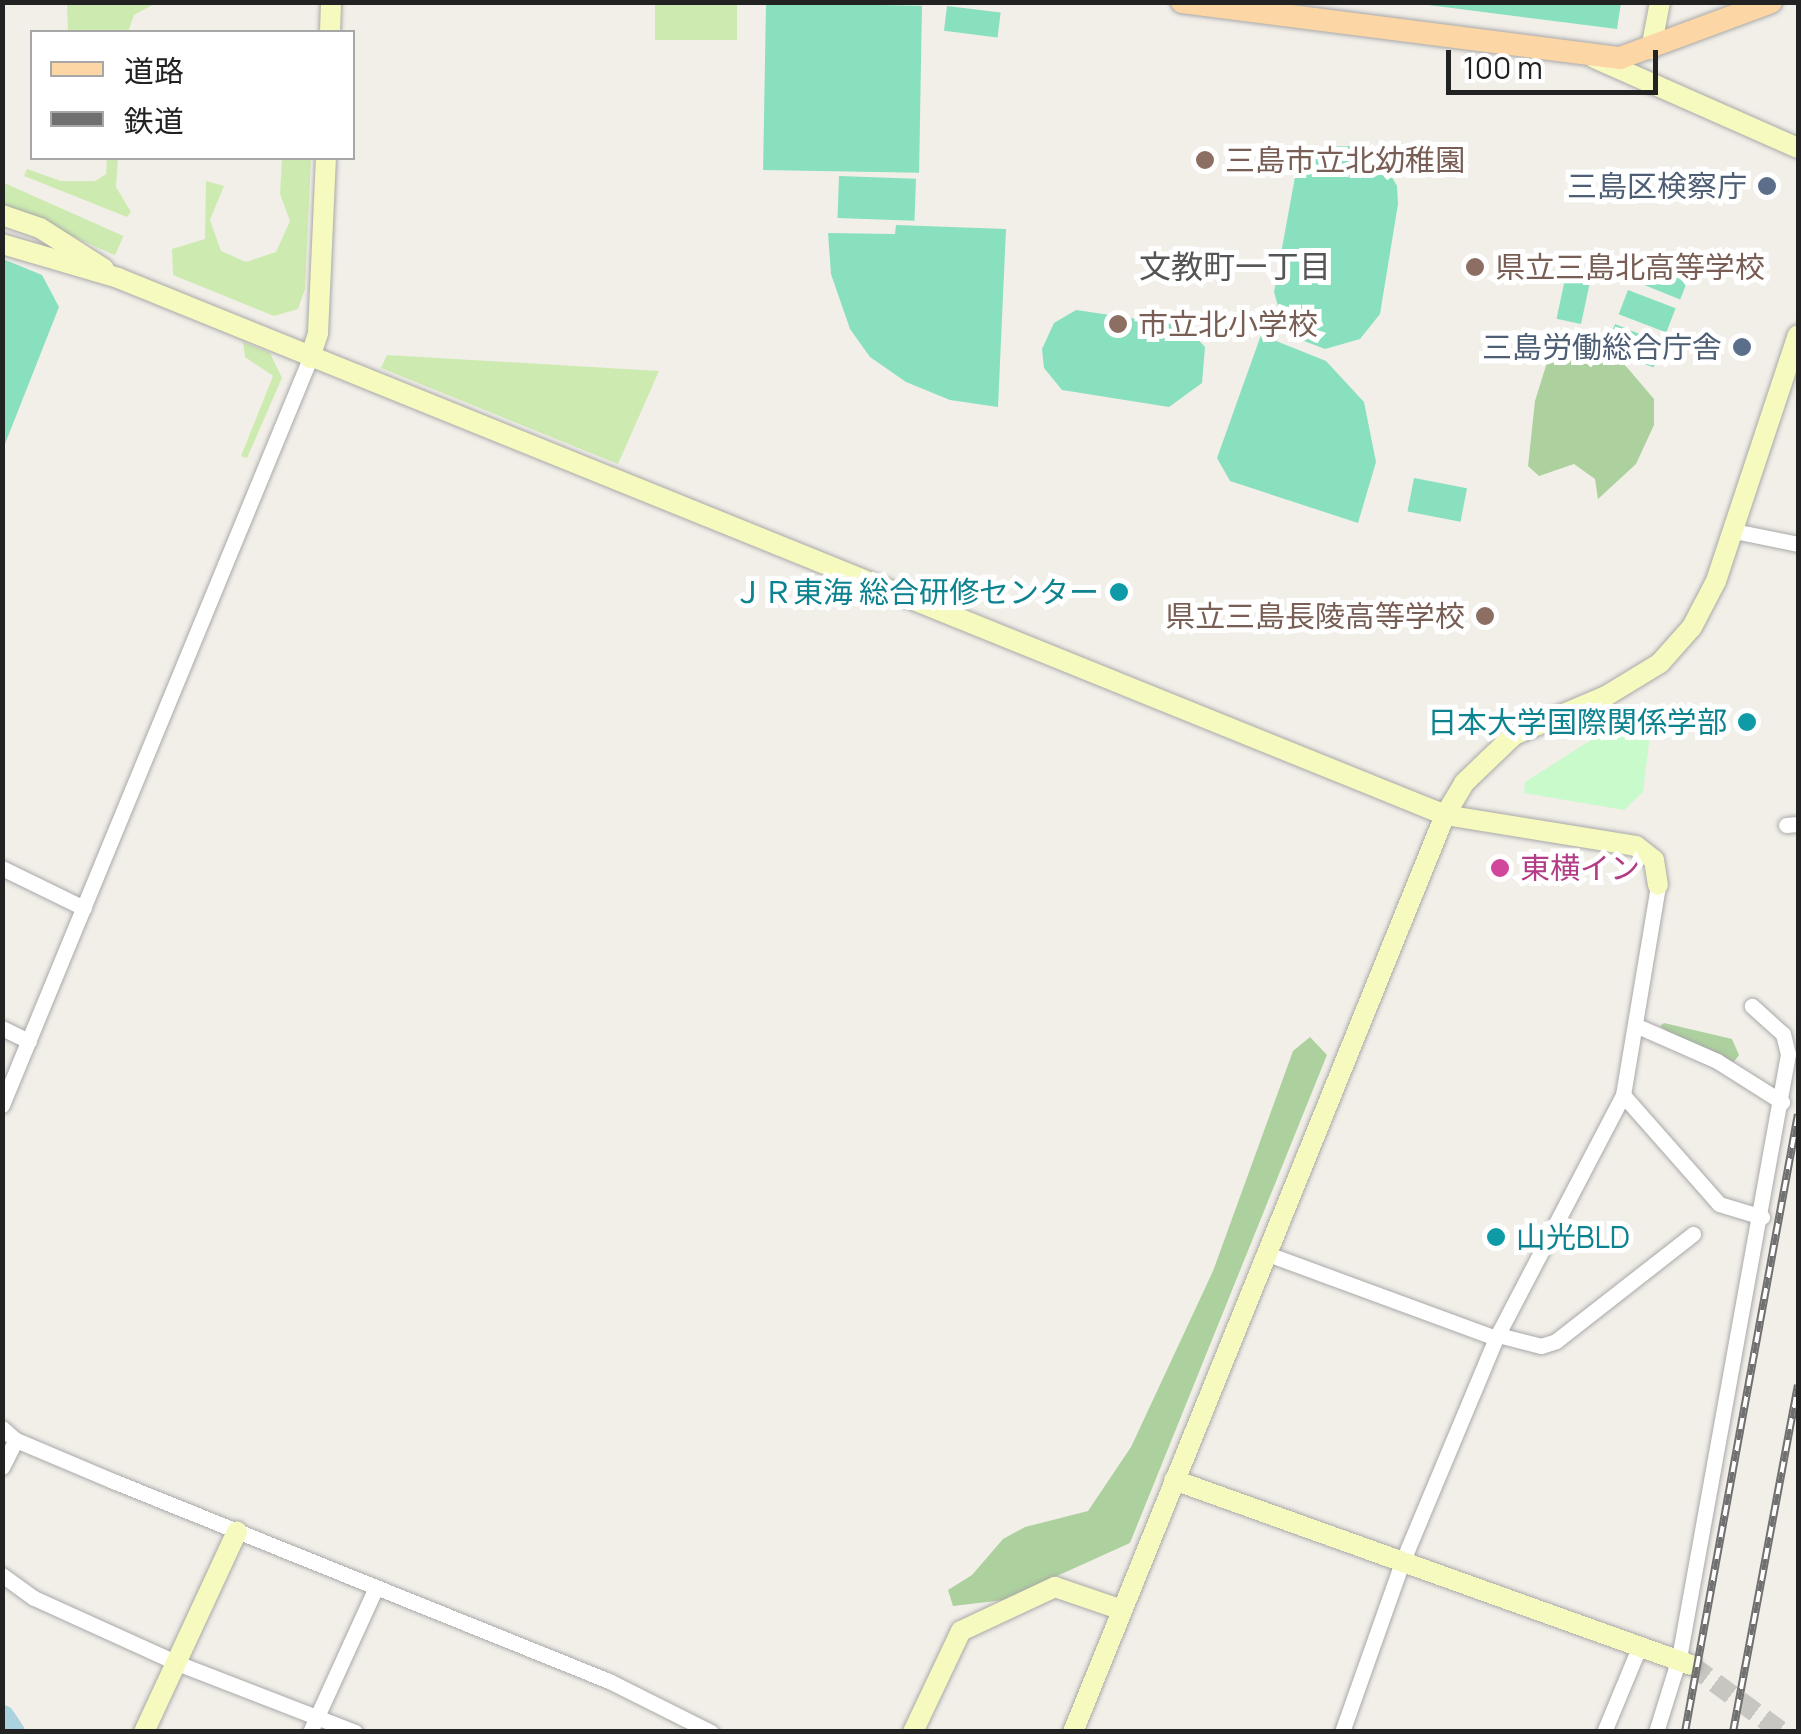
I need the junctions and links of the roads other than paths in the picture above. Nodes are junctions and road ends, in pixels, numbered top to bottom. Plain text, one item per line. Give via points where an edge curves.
1 (331, 2) edge
2 (1182, 2) edge
3 (1660, 2) edge
4 (1771, 2) edge
5 (330, 30) edge
6 (1651, 50) junction
7 (1592, 57) junction
8 (1798, 148) edge
9 (326, 160) edge
10 (2, 214) edge
11 (2, 244) edge
12 (118, 278) junction
13 (1798, 335) edge
14 (310, 358) junction
15 (1734, 531) junction
16 (1798, 544) edge
17 (1445, 816) junction
18 (2, 868) edge
19 (1658, 885) joint
20 (84, 908) junction
21 (1752, 1006) dead end
22 (1635, 1025) junction
23 (2, 1028) edge
24 (29, 1041) junction
25 (1623, 1095) junction
26 (1782, 1102) junction
27 (2, 1105) edge
28 (1762, 1218) junction
29 (1693, 1234) dead end
30 (1265, 1253) junction
31 (1497, 1337) junction
32 (2, 1428) edge
33 (16, 1440) junction
34 (2, 1468) edge
35 (1174, 1480) junction
36 (238, 1532) junction
37 (1401, 1565) junction
38 (2, 1576) edge
39 (376, 1587) junction
40 (1122, 1610) junction
41 (1640, 1645) junction
42 (1685, 1662) junction
43 (177, 1664) junction
44 (314, 1725) edge
45 (144, 1732) edge
46 (355, 1732) edge
47 (711, 1732) edge
48 (913, 1732) edge
49 (1072, 1732) edge
50 (1342, 1732) edge
51 (1604, 1732) edge
52 (1656, 1732) edge

1 - 5 street
2 - 7 main road
3 - 6 street
4 - 6 main road
6 - 7 main road
7 - 8 street
9 - 14 street via 318,332
10 - 12 street via 40,228
11 - 12 street
12 - 14 street
13 - 15 street
14 - 17 street
14 - 20 street
15 - 16 street
15 - 17 street via 1692,627 1660,663 1606,696 1514,734 1464,783
17 - 19 street via 1636,846 1654,860
17 - 30 street
18 - 20 street
19 - 22 street
20 - 24 street
21 - 26 street via 1787,1041
22 - 25 street
22 - 26 street via 1717,1061
23 - 24 street
24 - 27 street
25 - 28 street via 1719,1204
25 - 31 street
26 - 28 street
28 - 42 street
29 - 31 street via 1556,1342 1540,1346
30 - 31 street
30 - 35 street
31 - 37 street
32 - 33 street
33 - 34 street
33 - 36 street
35 - 37 street
35 - 40 street
36 - 39 street
36 - 43 street
37 - 41 street
37 - 50 street
38 - 43 street via 34,1598
39 - 44 street
39 - 47 street via 610,1681
40 - 48 street via 1055,1588 961,1630
40 - 49 street
41 - 42 street
41 - 51 street
42 - 52 street
43 - 44 street
43 - 45 street
44 - 46 street

